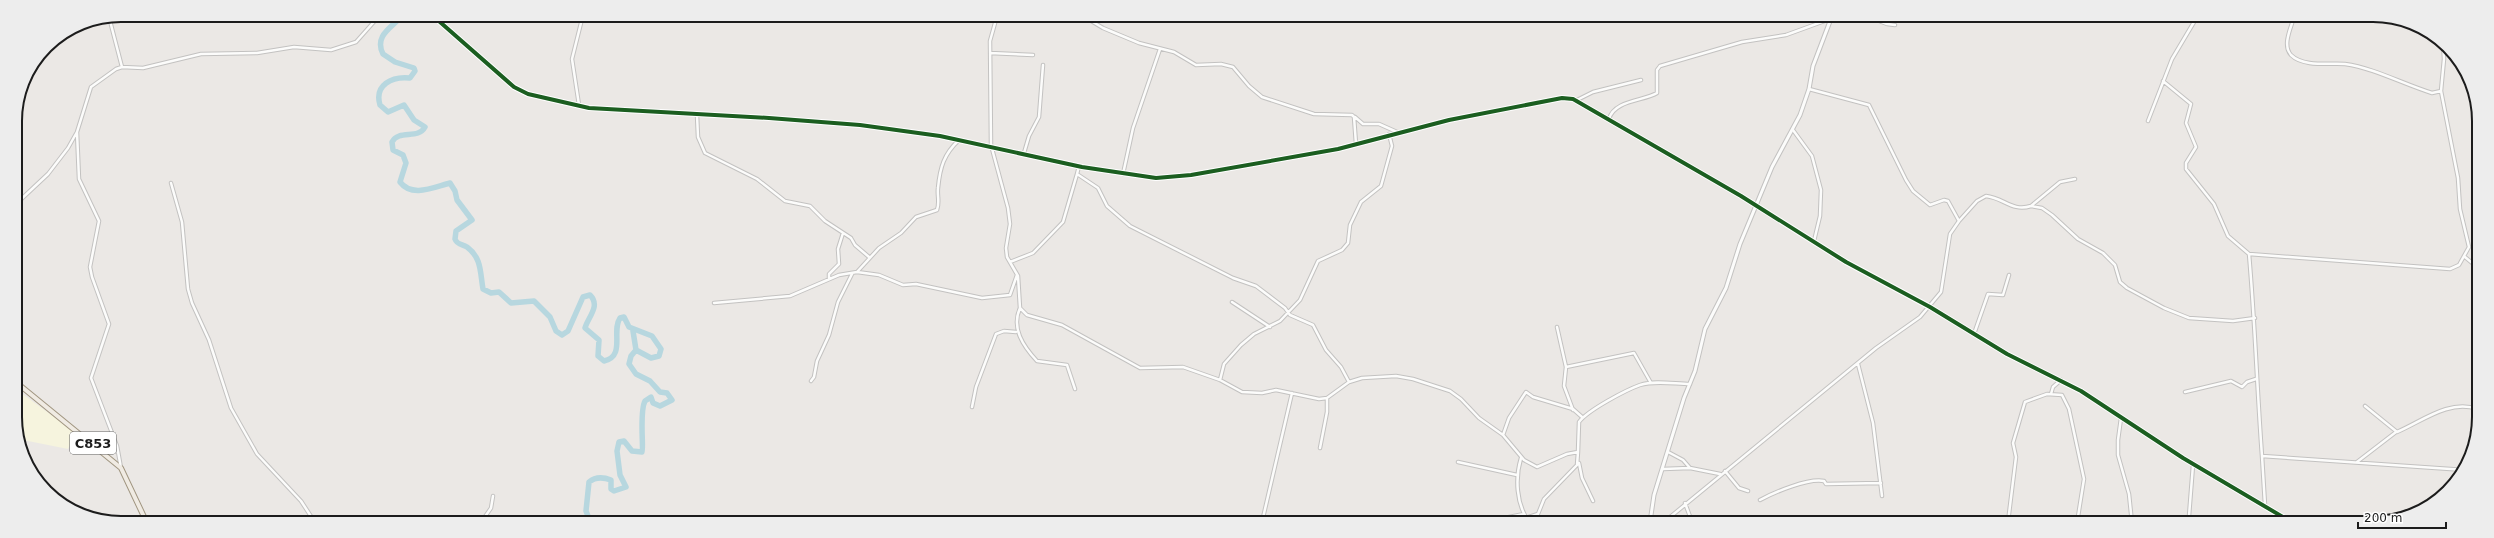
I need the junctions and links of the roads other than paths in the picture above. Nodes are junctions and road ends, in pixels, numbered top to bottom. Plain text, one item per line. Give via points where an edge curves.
1 (374, 22) edge
2 (440, 22) edge
3 (582, 22) edge
4 (996, 22) edge
5 (1093, 22) edge
6 (1820, 22) edge
7 (1830, 22) edge
8 (1883, 22) edge
9 (2194, 22) edge
10 (2293, 22) edge
11 (110, 23) edge
12 (1895, 25) dead end
13 (1160, 49) junction
14 (2444, 52) edge
15 (990, 53) junction
16 (1032, 55) dead end
17 (1043, 65) dead end
18 (122, 67) junction
19 (1641, 80) dead end
20 (2163, 82) junction
21 (1809, 89) junction
22 (2441, 91) junction
23 (1576, 100) junction
24 (578, 105) junction
25 (697, 115) junction
26 (1354, 117) junction
27 (1609, 119) junction
28 (2148, 121) dead end
29 (1793, 130) junction
30 (77, 132) junction
31 (1397, 132) junction
32 (1389, 134) junction
33 (959, 139) junction
34 (1356, 144) junction
35 (991, 145) junction
36 (1024, 153) junction
37 (1079, 166) junction
38 (1077, 174) junction
39 (1123, 174) junction
40 (2074, 179) dead end
41 (171, 183) dead end
42 (22, 198) edge
43 (2031, 206) junction
44 (1756, 207) junction
45 (1959, 221) junction
46 (843, 233) junction
47 (1814, 242) junction
48 (2249, 254) junction
49 (869, 257) junction
50 (2465, 257) junction
51 (1010, 262) junction
52 (2472, 263) edge
53 (856, 272) junction
54 (852, 274) junction
55 (1018, 274) junction
56 (2009, 275) dead end
57 (829, 279) junction
58 (1232, 302) dead end
59 (714, 303) dead end
60 (1930, 307) junction
61 (1020, 308) junction
62 (1288, 313) junction
63 (2255, 318) junction
64 (1271, 327) junction
65 (1557, 327) dead end
66 (1016, 332) junction
67 (1974, 334) junction
68 (1858, 364) junction
69 (1566, 367) junction
70 (2256, 379) junction
71 (1220, 380) junction
72 (2061, 380) junction
73 (811, 381) dead end
74 (1349, 382) junction
75 (1651, 384) junction
76 (1690, 384) junction
77 (22, 387) edge
78 (1075, 389) dead end
79 (2184, 392) dead end
80 (1292, 393) junction
81 (2051, 394) junction
82 (1327, 398) junction
83 (2365, 406) dead end
84 (972, 407) dead end
85 (2472, 409) edge
86 (1573, 410) junction
87 (1582, 417) junction
88 (2121, 418) junction
89 (2396, 432) junction
90 (1503, 435) junction
91 (1320, 448) dead end
92 (1578, 452) junction
93 (1668, 452) junction
94 (2262, 456) junction
95 (1521, 458) junction
96 (1458, 462) dead end
97 (1579, 463) junction
98 (2356, 463) junction
99 (2193, 464) junction
100 (121, 468) junction
101 (1690, 468) junction
102 (1663, 469) junction
103 (2457, 469) edge
104 (1725, 471) junction
105 (1720, 474) junction
106 (1517, 475) junction
107 (1882, 483) junction
108 (1748, 491) dead end
109 (493, 496) dead end
110 (1882, 496) dead end
111 (1760, 500) dead end
112 (1593, 501) dead end
113 (1685, 503) junction
114 (2265, 506) junction
115 (1524, 514) joint
116 (144, 516) edge
117 (311, 516) edge
118 (485, 516) edge
119 (1263, 516) edge
120 (1514, 516) edge
121 (1532, 516) edge
122 (1650, 516) edge
123 (1674, 516) edge
124 (1690, 516) edge
125 (2009, 516) edge
126 (2078, 516) edge
127 (2131, 516) edge
128 (2189, 516) dead end
129 (2281, 516) edge

1 - 18 street via 356,42 331,50 294,47 257,53 202,54 143,68
2 - 24 street via 520,91
3 - 24 street via 572,59
4 - 15 street via 991,37
5 - 13 street
6 - 27 street via 1786,35 1742,42 1660,66 1657,70 1657,93 1626,103 1610,115
7 - 21 street via 1813,66
8 - 12 street
9 - 20 street via 2183,37
10 - 22 street via 2287,44 2296,59 2354,66 2432,93
11 - 18 street
13 - 26 street via 1174,52 1196,65 1221,64 1233,67 1262,97 1309,112 1324,115 1347,114
13 - 39 street via 1133,128
14 - 22 street
15 - 16 street
15 - 35 street
17 - 36 street via 1039,117
18 - 30 street via 102,77 91,87
19 - 23 street via 1593,92
20 - 28 street
20 - 48 street via 2191,104 2186,123 2196,147 2186,163 2186,169 2214,204 2228,236
21 - 29 street
21 - 45 street via 1869,105 1913,191 1930,205 1946,200
22 - 50 street via 2468,243
23 - 27 street
23 - 31 street via 1550,100
24 - 25 street via 610,110 664,110
25 - 33 street via 852,125
25 - 46 street via 698,138 705,153 757,179 785,201 810,206 821,218
26 - 31 street via 1363,124 1379,124
26 - 34 street
27 - 44 street
29 - 44 street via 1775,160
29 - 47 street via 1812,156 1821,190 1820,216
30 - 42 street via 56,165
30 - 100 street via 79,179 99,221 90,267 109,324 91,378 117,446
31 - 32 street
32 - 34 street
32 - 62 street via 1392,146 1381,186 1361,202 1350,225 1346,246 1318,261 1304,293
33 - 35 street
33 - 49 street via 947,150 944,159 938,188 937,210 916,217 901,233
34 - 39 street via 1191,175 1156,178
35 - 36 street
35 - 51 street via 1010,220 1006,248
36 - 37 street
37 - 38 street
37 - 39 street
38 - 51 street via 1063,222 1034,253
38 - 62 street via 1098,188 1107,206 1130,226 1233,278 1256,286
40 - 43 street via 2060,182
41 - 117 street via 182,222 188,289 217,362 231,408 257,454 301,501
43 - 45 street via 2017,209 1995,197 1986,196
43 - 63 street via 2042,208 2078,239 2103,253 2114,265 2120,282 2127,288 2164,308 2189,318 2233,321
44 - 47 street
44 - 76 street via 1743,235 1726,288 1705,329
45 - 60 street via 1950,234 1941,292
46 - 49 street
46 - 57 street via 838,249 839,264 829,274
47 - 60 street
48 - 50 street via 2450,269 2455,268
48 - 63 street
49 - 53 street
50 - 52 street
51 - 55 street
53 - 54 street
53 - 55 street via 879,275 903,285 916,284 982,298 1010,295
54 - 57 street
54 - 73 street via 838,302 829,335
55 - 61 street
56 - 67 street via 2003,295 1988,294
57 - 59 street via 790,296
58 - 64 street
60 - 67 street
60 - 68 street
61 - 66 street via 1015,322
61 - 71 street via 1027,315 1062,325 1140,368 1183,367
62 - 64 street
62 - 74 street via 1314,326 1326,350 1341,367
63 - 70 street
64 - 71 street via 1254,334 1227,360
65 - 69 street
66 - 78 street via 1037,361 1067,366
66 - 84 street via 996,334 976,387
67 - 72 street via 2007,354
68 - 104 street
68 - 107 street via 1873,423
69 - 75 street via 1634,353
69 - 86 street via 1564,386
70 - 79 street via 2244,386 2231,381
70 - 94 street
71 - 80 street via 1242,392 1262,393 1276,390
72 - 81 street via 2053,387
72 - 88 street
74 - 82 street
74 - 90 street via 1372,376 1396,376 1450,391 1461,398 1478,418
75 - 76 street
75 - 87 street via 1640,385
76 - 93 street
77 - 100 main road, C853
80 - 82 street via 1312,399
80 - 119 street
81 - 125 street via 2028,400 2021,410 2013,443 2016,457
81 - 126 street via 2062,395 2068,406 2084,487
82 - 91 street
83 - 89 street
85 - 89 street via 2447,408
86 - 87 street
86 - 90 street via 1533,397 1526,392 1509,418
87 - 92 street via 1577,426
88 - 99 street
88 - 127 street via 2118,456 2129,494
89 - 98 street
90 - 95 street
92 - 95 street via 1566,454 1537,467 1529,465
92 - 97 street
93 - 101 street via 1683,460
93 - 102 street
94 - 98 street
94 - 114 street
95 - 106 street
96 - 106 street
97 - 112 street via 1582,478
97 - 121 street via 1544,499 1539,514
98 - 103 street
99 - 114 street
99 - 128 street
100 - 116 main road, C853
101 - 102 street
101 - 105 street
102 - 122 street
104 - 105 street
104 - 108 street via 1739,488
105 - 113 street via 1699,494
106 - 115 street
107 - 110 street
107 - 111 street via 1826,484 1824,481 1811,481
109 - 118 street via 491,508
113 - 123 street
113 - 124 street
114 - 129 street
115 - 120 street

